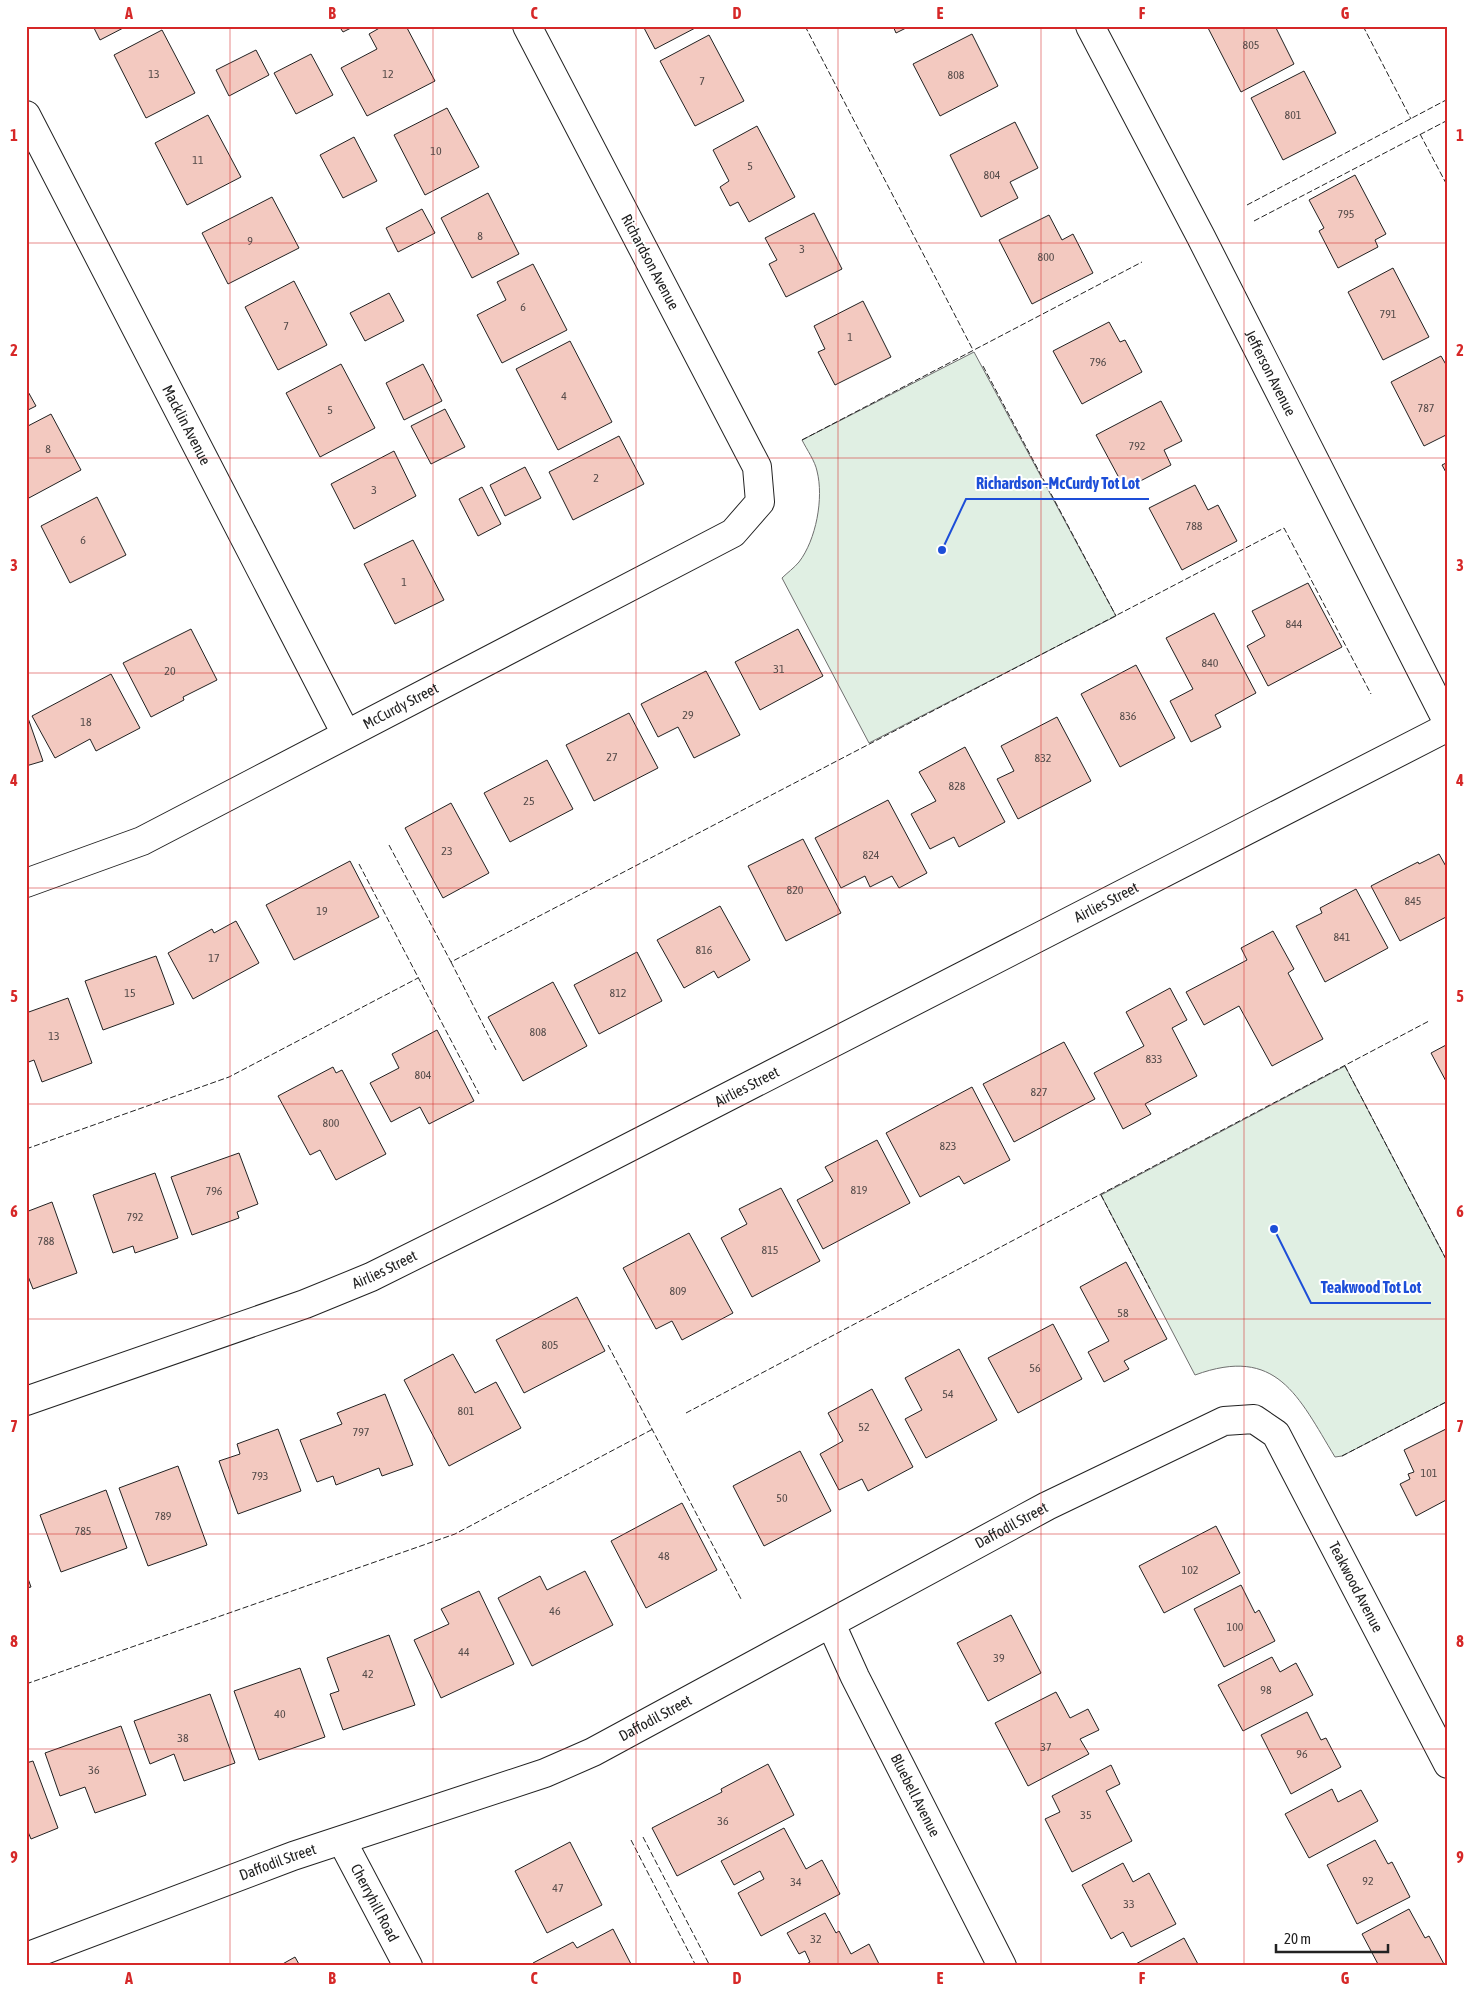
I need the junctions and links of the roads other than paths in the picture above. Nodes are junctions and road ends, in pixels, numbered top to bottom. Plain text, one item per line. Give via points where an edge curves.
1 (527, 26) edge
2 (1090, 26) edge
3 (26, 115) edge
4 (760, 502) joint
5 (1448, 723) edge
6 (1448, 727) edge
7 (346, 734) junction
8 (26, 883) edge
9 (26, 1401) edge
10 (1254, 1419) joint
11 (831, 1624) junction
12 (1448, 1764) edge
13 (342, 1841) junction
14 (26, 1957) edge
15 (408, 1966) edge
16 (1002, 1966) edge

1 - 4 street, Richardson Avenue via 757,467
2 - 5 street, Jefferson Avenue
3 - 7 street, Macklin Avenue
4 - 7 street, McCurdy Street via 733,533
6 - 9 street, Airlies Street via 371,1277 305,1304
7 - 8 street, McCurdy Street via 142,841
10 - 11 street, Daffodil Street via 1224,1421 1056,1502
10 - 12 street, Teakwood Avenue via 1276,1434 1287,1452
11 - 13 street, Daffodil Street via 594,1752 544,1773
11 - 16 street, Bluebell Avenue
13 - 14 street, Daffodil Street via 293,1856
13 - 15 street, Cherryhill Road

